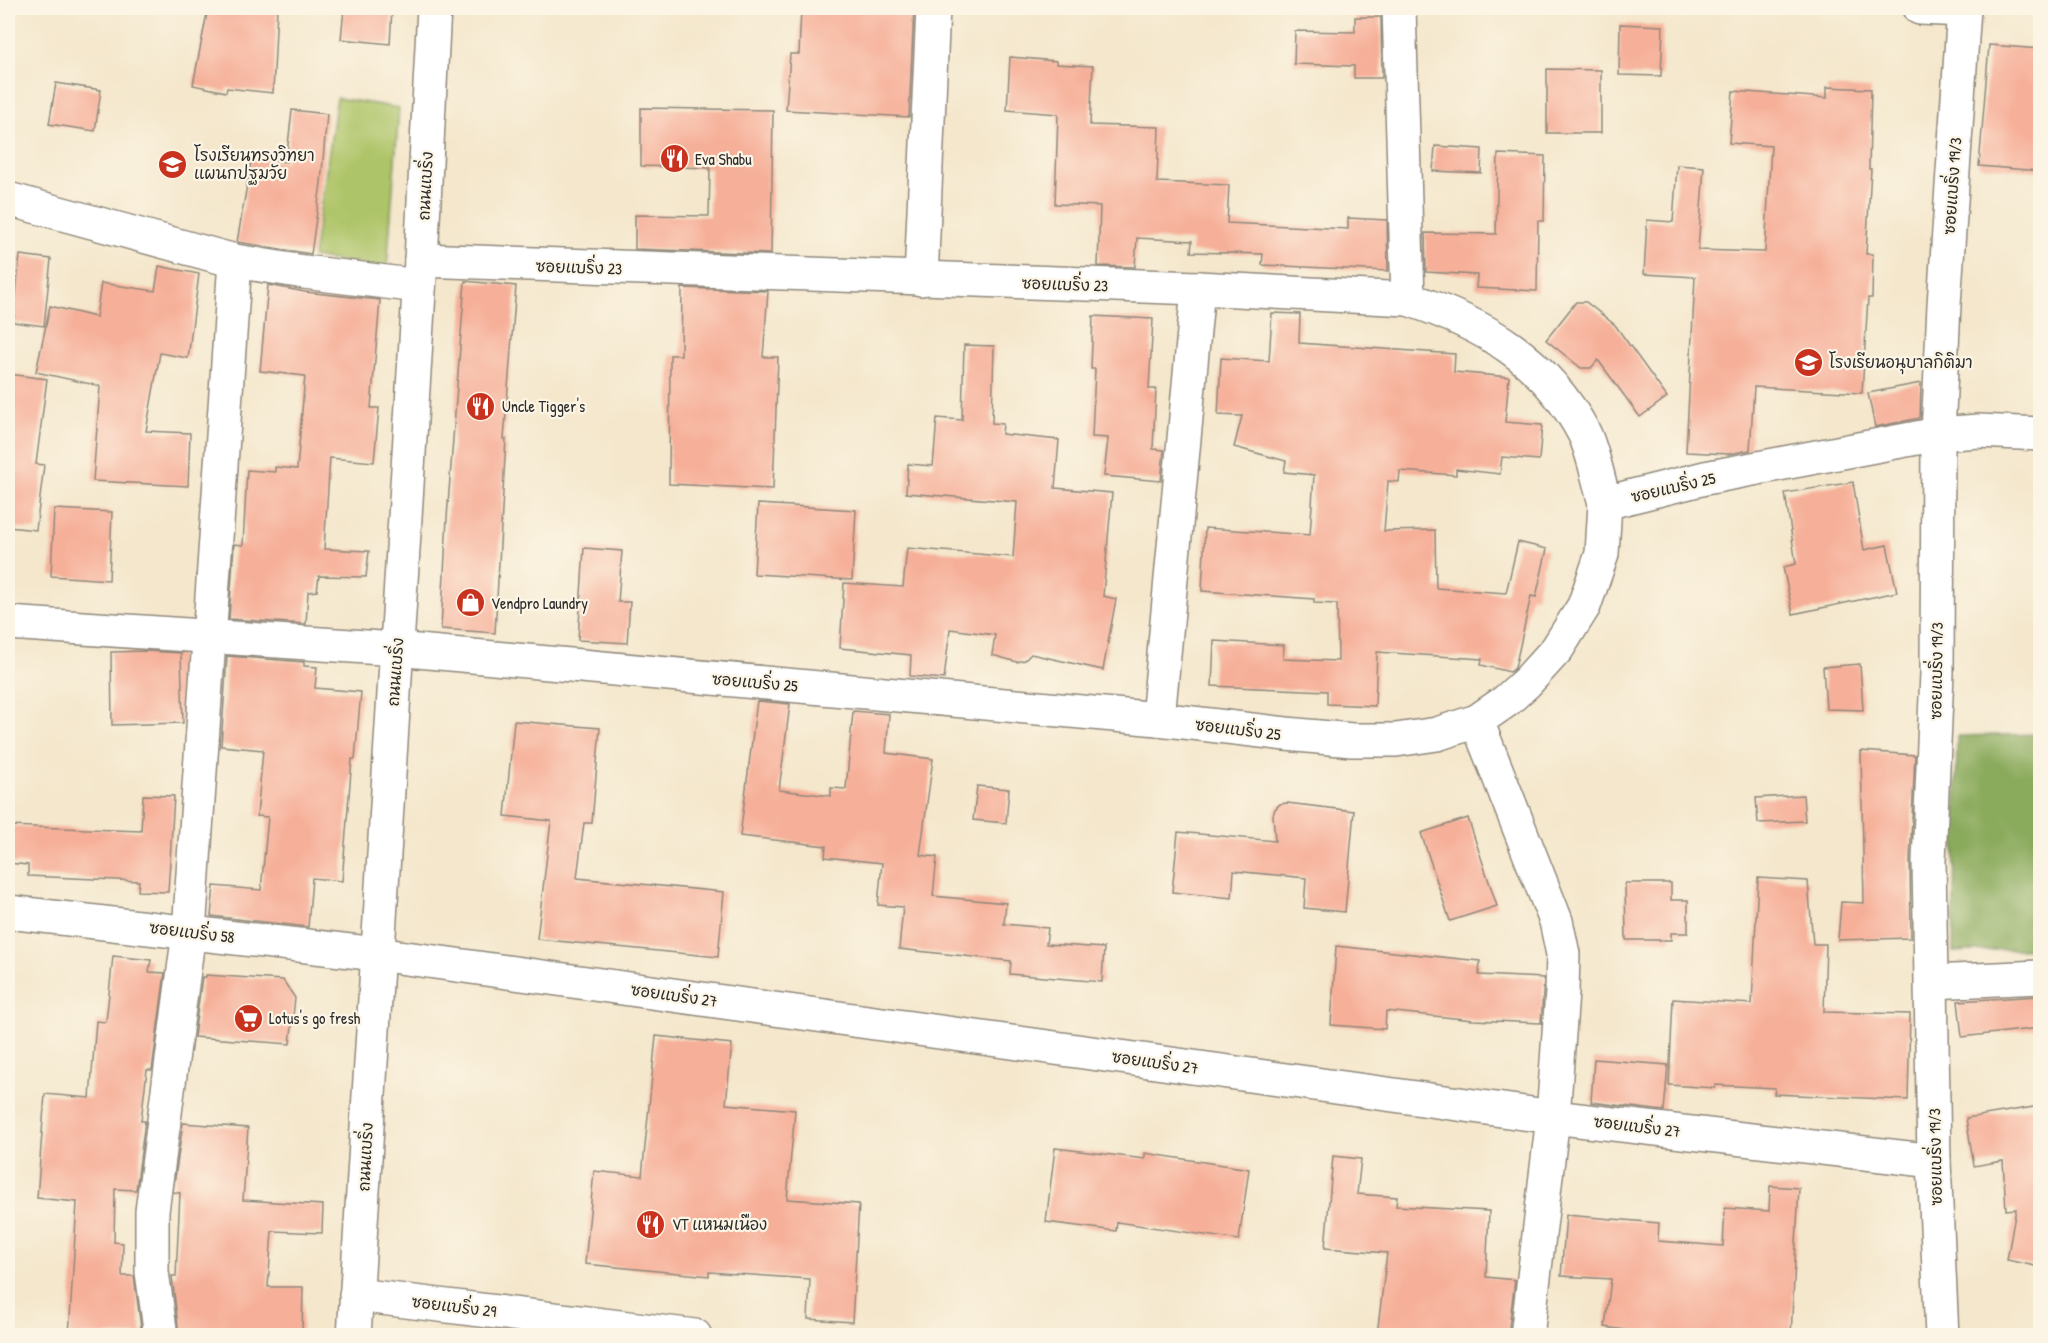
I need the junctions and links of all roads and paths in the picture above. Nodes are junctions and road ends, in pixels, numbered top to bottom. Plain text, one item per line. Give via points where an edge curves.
1 (434, 8) edge
2 (933, 8) edge
3 (1399, 8) edge
4 (1920, 8) edge
5 (1964, 9) edge
6 (8, 199) edge
7 (235, 261) junction
8 (420, 273) junction
9 (921, 279) junction
10 (1198, 288) junction
11 (1408, 299) junction
12 (1938, 434) junction
13 (2040, 434) edge
14 (1605, 503) junction
15 (8, 623) edge
16 (208, 635) junction
17 (396, 649) junction
18 (1158, 719) junction
19 (1477, 721) junction
20 (8, 912) edge
21 (189, 932) junction
22 (377, 954) junction
23 (2040, 977) edge
24 (1932, 982) junction
25 (1552, 1117) junction
26 (1934, 1161) junction
27 (357, 1294) junction
28 (161, 1335) edge
29 (354, 1335) edge
30 (695, 1335) edge
31 (1527, 1335) edge
32 (1942, 1335) edge

1 - 8 street, ถนนแบริ่ง
2 - 9 street
3 - 11 street
4 - 5 street
5 - 12 street, ซอยแบริ่ง 19/3
6 - 7 street, ซอยแบริ่ง 23
7 - 8 street, ซอยแบริ่ง 23 via 304,273
7 - 16 street
8 - 9 street, ซอยแบริ่ง 23
8 - 17 street, ถนนแบริ่ง
9 - 10 street, ซอยแบริ่ง 23
10 - 11 street, ซอยแบริ่ง 23
10 - 18 street
11 - 14 street, ซอยแบริ่ง 23 via 1435,308 1515,349 1545,377 1584,434
12 - 13 street, ซอยแบริ่ง 25
12 - 14 street, ซอยแบริ่ง 25 via 1705,478
12 - 24 street, ซอยแบริ่ง 19/3 via 1937,673 1929,861
14 - 19 street, ซอยแบริ่ง 25 via 1602,554 1584,606 1557,650 1506,701
15 - 16 street, ซอยแบริ่ง 25
16 - 17 street, ซอยแบริ่ง 25
16 - 21 street
17 - 18 street, ซอยแบริ่ง 25
17 - 22 street, ถนนแบริ่ง
18 - 19 street, ซอยแบริ่ง 25 via 1352,740 1396,740 1437,734
19 - 25 street via 1553,912 1563,954
20 - 21 street, ซอยแบริ่ง 58
21 - 22 street, ซอยแบริ่ง 58
21 - 28 street via 152,1211 152,1272
22 - 25 street, ซอยแบริ่ง 27
22 - 27 street, ถนนแบริ่ง
23 - 24 street
24 - 26 street, ซอยแบริ่ง 19/3
25 - 26 street, ซอยแบริ่ง 27
25 - 31 street
26 - 32 street, ซอยแบริ่ง 19/3
27 - 29 street, ถนนแบริ่ง
27 - 30 street, ซอยแบริ่ง 29

